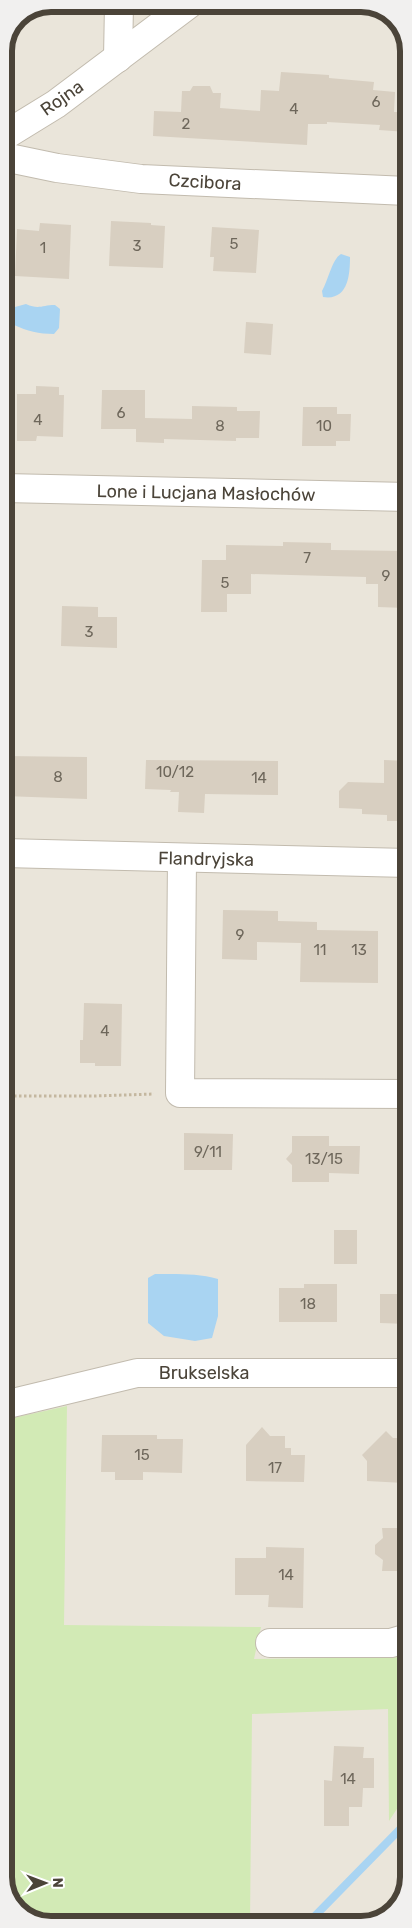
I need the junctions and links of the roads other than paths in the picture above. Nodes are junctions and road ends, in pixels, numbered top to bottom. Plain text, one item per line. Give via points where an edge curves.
1 (119, 13) edge
2 (177, 13) edge
3 (118, 58) junction
4 (13, 130) edge
5 (13, 159) edge
6 (400, 191) edge
7 (13, 488) edge
8 (400, 497) edge
9 (13, 853) edge
10 (182, 858) junction
11 (400, 863) edge
12 (400, 1094) edge
13 (400, 1373) edge
14 (13, 1403) edge
15 (400, 1640) edge
16 (270, 1643) dead end

1 - 3 street
2 - 3 street, Rojna
3 - 4 street, Rojna via 56,104
5 - 6 street, Czcibora via 134,178
7 - 8 street, Lone i Lucjana Masłochów
9 - 10 street, Flandryjska
10 - 11 street, Flandryjska
10 - 12 street via 180,1094
13 - 14 street, Brukselska via 137,1373
15 - 16 street

